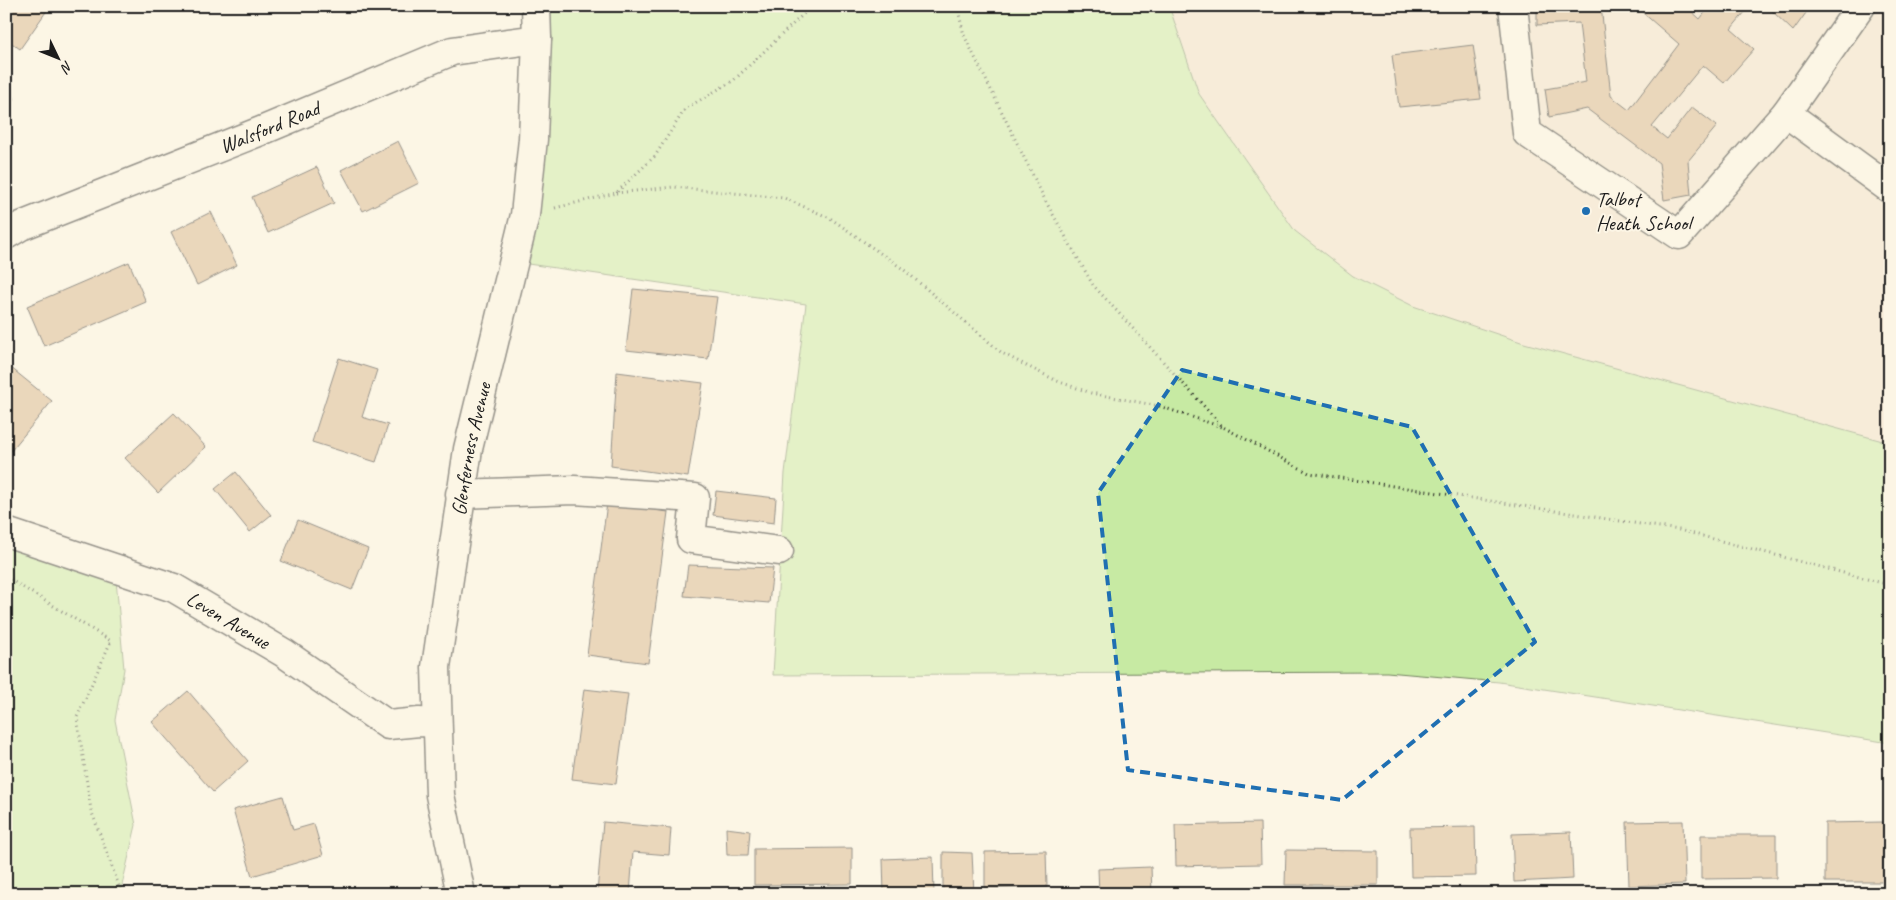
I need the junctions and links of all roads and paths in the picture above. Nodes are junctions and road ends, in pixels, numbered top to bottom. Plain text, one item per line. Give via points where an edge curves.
1 (536, 6) edge
2 (812, 6) edge
3 (957, 6) edge
4 (1513, 6) edge
5 (1862, 6) edge
6 (538, 39) junction
7 (1786, 113) junction
8 (1890, 189) edge
9 (616, 193) junction
10 (525, 215) junction
11 (6, 236) edge
12 (1223, 427) junction
13 (460, 494) junction
14 (6, 532) edge
15 (779, 551) dead end
16 (6, 577) edge
17 (1890, 585) edge
18 (437, 723) junction
19 (122, 894) edge
20 (461, 894) edge

1 - 6 street, Glenferness Avenue
2 - 9 path via 734,80 685,109 655,156
3 - 12 path via 968,43 1046,202 1093,285
4 - 7 street via 1527,133 1678,234
5 - 7 street
6 - 10 street, Glenferness Avenue
6 - 11 street, Walsford Road via 452,51 21,226
7 - 8 street
9 - 10 path
9 - 12 path via 673,188 784,198 838,223 903,269 1002,353 1057,381 1090,393 1159,406
10 - 13 street, Glenferness Avenue
12 - 17 path via 1310,472 1679,530
13 - 15 street via 574,490 695,498 691,539
13 - 18 street, Glenferness Avenue via 436,667
14 - 18 street, Leven Avenue via 174,588 284,653 388,725
16 - 19 path via 111,641 76,717 91,810
18 - 20 street, Glenferness Avenue via 440,795

